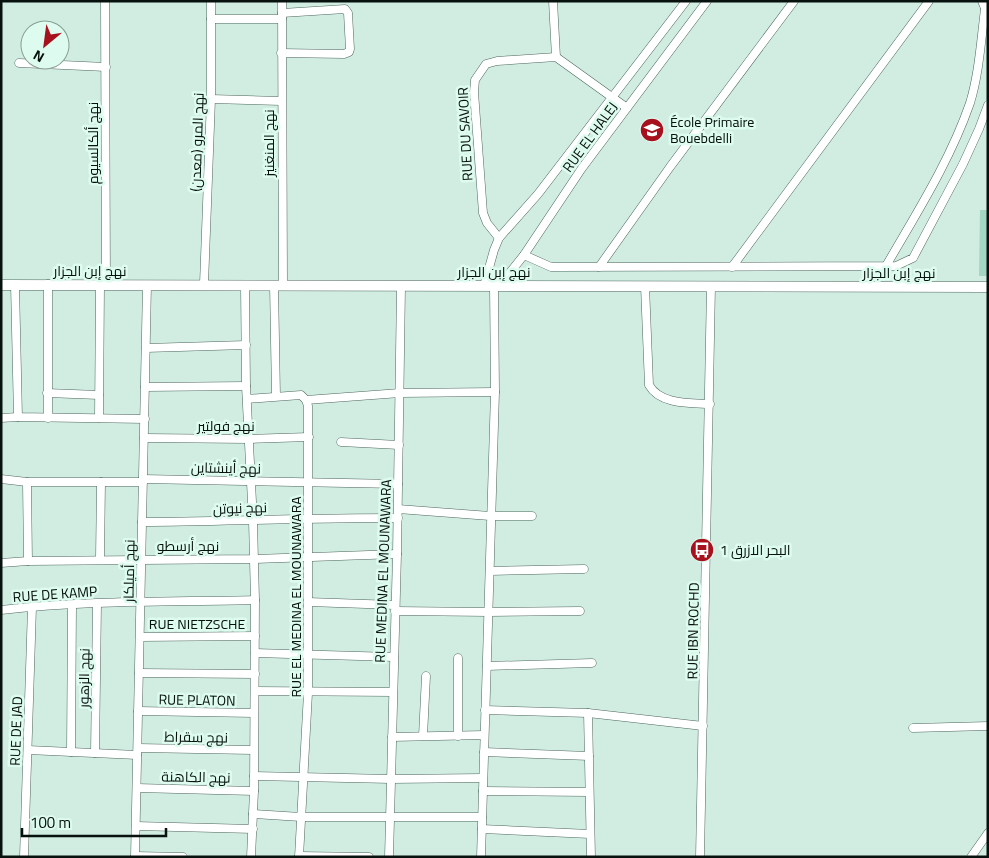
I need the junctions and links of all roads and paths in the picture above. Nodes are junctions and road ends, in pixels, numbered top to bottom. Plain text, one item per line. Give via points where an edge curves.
1 (105, 1) edge
2 (211, 1) edge
3 (282, 1) edge
4 (553, 1) edge
5 (686, 1) edge
6 (707, 1) edge
7 (794, 1) edge
8 (929, 1) edge
9 (982, 1) edge
10 (987, 14) edge
11 (282, 16) junction
12 (211, 18) junction
13 (281, 53) junction
14 (556, 57) junction
15 (19, 64) dead end
16 (106, 67) junction
17 (613, 97) junction
18 (211, 99) junction
19 (281, 101) junction
20 (988, 105) edge
21 (627, 108) junction
22 (500, 238) junction
23 (524, 255) junction
24 (886, 266) junction
25 (599, 267) junction
26 (732, 267) junction
27 (48, 284) junction
28 (204, 284) junction
29 (1, 285) edge
30 (15, 285) junction
31 (103, 285) junction
32 (147, 285) junction
33 (278, 285) junction
34 (245, 286) junction
35 (401, 286) junction
36 (489, 286) junction
37 (645, 286) junction
38 (711, 286) junction
39 (988, 287) edge
40 (246, 345) junction
41 (146, 348) junction
42 (246, 386) junction
43 (145, 387) junction
44 (400, 392) junction
45 (494, 392) junction
46 (47, 393) junction
47 (99, 395) junction
48 (276, 396) junction
49 (246, 399) junction
50 (306, 400) junction
51 (710, 404) junction
52 (18, 417) junction
53 (1, 418) edge
54 (48, 418) junction
55 (99, 418) junction
56 (145, 419) junction
57 (309, 437) junction
58 (144, 438) junction
59 (249, 439) junction
60 (341, 442) dead end
61 (399, 445) junction
62 (1, 480) edge
63 (143, 480) junction
64 (251, 481) junction
65 (309, 481) junction
66 (28, 482) junction
67 (101, 482) junction
68 (398, 484) junction
69 (398, 509) junction
70 (490, 516) junction
71 (532, 516) dead end
72 (308, 518) junction
73 (398, 518) junction
74 (253, 521) junction
75 (142, 522) junction
76 (397, 554) junction
77 (308, 556) junction
78 (255, 558) junction
79 (142, 559) junction
80 (100, 560) junction
81 (28, 561) junction
82 (1, 563) edge
83 (584, 569) dead end
84 (490, 571) junction
85 (255, 600) junction
86 (141, 602) junction
87 (308, 602) junction
88 (98, 604) junction
89 (72, 605) junction
90 (32, 607) junction
91 (395, 608) junction
92 (1, 610) edge
93 (580, 611) dead end
94 (489, 612) junction
95 (255, 636) junction
96 (140, 637) junction
97 (255, 653) junction
98 (308, 656) junction
99 (394, 657) junction
100 (458, 658) dead end
101 (592, 662) dead end
102 (487, 666) junction
103 (139, 673) junction
104 (255, 674) junction
105 (426, 676) dead end
106 (255, 691) junction
107 (392, 692) junction
108 (308, 693) junction
109 (485, 710) junction
110 (138, 711) junction
111 (254, 713) junction
112 (588, 713) junction
113 (703, 726) junction
114 (988, 726) edge
115 (913, 728) dead end
116 (484, 735) junction
117 (422, 736) junction
118 (458, 736) junction
119 (392, 737) junction
120 (28, 750) junction
121 (254, 750) junction
122 (138, 751) junction
123 (71, 752) junction
124 (484, 752) junction
125 (95, 753) junction
126 (588, 756) junction
127 (254, 776) junction
128 (304, 776) junction
129 (483, 778) junction
130 (391, 779) junction
131 (137, 788) junction
132 (254, 791) junction
133 (483, 791) junction
134 (589, 792) junction
135 (253, 814) junction
136 (300, 817) junction
137 (482, 817) junction
138 (389, 818) junction
139 (136, 826) junction
140 (482, 829) junction
141 (253, 830) junction
142 (988, 833) edge
143 (590, 834) junction
144 (135, 856) edge
145 (299, 856) edge
146 (24, 857) edge
147 (183, 857) edge
148 (250, 857) edge
149 (369, 857) edge
150 (389, 857) edge
151 (481, 857) edge
152 (591, 857) edge
153 (700, 857) edge
154 (970, 857) edge

1 - 16 street, نهج ألكالسيوم
2 - 12 street, نهج المرو (معدن)
3 - 11 street, نهج المنغنيز
4 - 14 street
5 - 17 street, RUE EL HALEJ
6 - 21 street, RUE EL HALEJ
7 - 25 street
8 - 26 street
9 - 10 street
10 - 24 street via 976,80 958,134
11 - 12 street
11 - 13 street, نهج المنغنيز
11 - 13 street via 345,9 350,49 344,54
12 - 18 street, نهج المرو (معدن)
13 - 19 street, نهج المنغنيز
14 - 17 street
14 - 22 street, RUE DU SAVOIR via 486,64 474,80 481,200 487,223
15 - 16 street
16 - 31 street, نهج ألكالسيوم
17 - 21 street
17 - 22 street, RUE EL HALEJ
18 - 19 street
18 - 28 street, نهج المرو (معدن)
19 - 33 street, نهج المنغنيز
20 - 24 street via 963,164 913,258 896,266
21 - 23 street, RUE EL HALEJ
22 - 36 street, RUE EL HALEJ via 494,250
23 - 25 street via 551,267
23 - 36 street, RUE EL HALEJ via 508,275
24 - 26 street
25 - 26 street
27 - 30 street, نهج إبن الجزار
27 - 31 street, نهج إبن الجزار
27 - 46 street
28 - 32 street, نهج إبن الجزار
28 - 34 street, نهج إبن الجزار
29 - 30 street, نهج إبن الجزار
30 - 52 street
31 - 32 street, نهج إبن الجزار
31 - 47 street, نهج ألكالسيوم
32 - 41 street, نهج أميلكار
33 - 34 street, نهج إبن الجزار
33 - 35 street, نهج إبن الجزار
33 - 48 street, نهج المنغنيز
34 - 40 street
35 - 36 street, نهج إبن الجزار
35 - 44 street, RUE MEDINA EL MOUNAWARA
36 - 37 street, نهج إبن الجزار
36 - 45 street
37 - 38 street, نهج إبن الجزار
37 - 51 street via 652,390 674,401
38 - 39 street, نهج إبن الجزار
38 - 51 street, RUE IBN ROCHD
40 - 41 street
40 - 42 street
41 - 43 street, نهج أميلكار
42 - 43 street
42 - 49 street
43 - 56 street, نهج أميلكار
44 - 45 street
44 - 50 street
44 - 61 street, RUE MEDINA EL MOUNAWARA
45 - 70 street
46 - 47 street
46 - 54 street
47 - 55 street, نهج ألكالسيوم
48 - 49 street
48 - 50 street via 301,396
49 - 59 street
50 - 57 street, RUE EL MEDINA EL MOUNAWARA
51 - 113 street, RUE IBN ROCHD
52 - 53 street
52 - 54 street
54 - 55 street
55 - 56 street
56 - 58 street, نهج أميلكار
57 - 59 street, نهج فولتير
57 - 65 street, RUE EL MEDINA EL MOUNAWARA
58 - 59 street, نهج فولتير
58 - 63 street, نهج أميلكار
59 - 64 street
60 - 61 street
61 - 68 street, RUE MEDINA EL MOUNAWARA
62 - 66 street, نهج أينشتاين
63 - 64 street, نهج أينشتاين
63 - 67 street, نهج أينشتاين
63 - 75 street, نهج أميلكار
64 - 65 street, نهج أينشتاين
64 - 74 street
65 - 68 street, نهج أينشتاين
65 - 72 street, RUE EL MEDINA EL MOUNAWARA
66 - 67 street, نهج أينشتاين
66 - 81 street
67 - 80 street
68 - 69 street, RUE MEDINA EL MOUNAWARA
69 - 70 street
69 - 73 street, RUE MEDINA EL MOUNAWARA
70 - 71 street
70 - 84 street
72 - 73 street, نهج نيوتن
72 - 74 street, نهج نيوتن
72 - 77 street, RUE EL MEDINA EL MOUNAWARA
73 - 76 street, RUE MEDINA EL MOUNAWARA
74 - 75 street, نهج نيوتن
74 - 78 street
75 - 79 street, نهج أميلكار
76 - 77 street, نهج أرسطو
76 - 91 street, RUE MEDINA EL MOUNAWARA
77 - 78 street, نهج أرسطو
77 - 87 street, RUE EL MEDINA EL MOUNAWARA
78 - 79 street, نهج أرسطو
78 - 85 street
79 - 80 street, نهج أرسطو
79 - 86 street, نهج أميلكار
80 - 81 street, نهج أرسطو
81 - 82 street, نهج أرسطو
83 - 84 street
84 - 94 street
85 - 86 street, RUE DE KAMP
85 - 95 street
86 - 88 street, RUE DE KAMP
86 - 96 street, نهج أميلكار
87 - 91 street
87 - 98 street, RUE EL MEDINA EL MOUNAWARA
88 - 89 street, RUE DE KAMP
88 - 125 street, نهج الزهور
89 - 90 street, RUE DE KAMP
89 - 123 street
90 - 92 street, RUE DE KAMP
90 - 120 street, RUE DE JAD
91 - 94 street
91 - 99 street, RUE MEDINA EL MOUNAWARA
93 - 94 street
94 - 102 street
95 - 96 street, RUE NIETZSCHE
95 - 97 street
96 - 103 street, نهج أميلكار
97 - 98 street
97 - 104 street
98 - 99 street
98 - 108 street, RUE EL MEDINA EL MOUNAWARA
99 - 107 street, RUE MEDINA EL MOUNAWARA
100 - 118 street
101 - 102 street
102 - 109 street
103 - 104 street
103 - 110 street, نهج أميلكار
104 - 106 street
105 - 117 street
106 - 108 street
106 - 111 street
107 - 108 street
107 - 119 street, RUE MEDINA EL MOUNAWARA
108 - 128 street, RUE EL MEDINA EL MOUNAWARA
109 - 112 street
109 - 116 street
110 - 111 street, RUE PLATON
110 - 122 street, نهج أميلكار
111 - 121 street
112 - 113 street
112 - 126 street
113 - 153 street, RUE IBN ROCHD
114 - 115 street
116 - 118 street
116 - 124 street
117 - 118 street
117 - 119 street
119 - 130 street, RUE MEDINA EL MOUNAWARA
120 - 123 street, نهج سقراط
120 - 146 street, RUE DE JAD
121 - 122 street, نهج سقراط
121 - 127 street
122 - 125 street, نهج سقراط
122 - 131 street, نهج أميلكار
123 - 125 street, نهج سقراط
124 - 126 street
124 - 129 street
126 - 134 street
127 - 128 street
127 - 132 street
128 - 130 street
128 - 136 street, RUE EL MEDINA EL MOUNAWARA
129 - 130 street
129 - 133 street
130 - 138 street, RUE MEDINA EL MOUNAWARA
131 - 132 street, نهج الكاهنة
131 - 139 street, نهج أميلكار
132 - 135 street
133 - 134 street
133 - 137 street
134 - 143 street
135 - 136 street
135 - 141 street
136 - 138 street
136 - 145 street, RUE EL MEDINA EL MOUNAWARA
137 - 138 street
137 - 140 street
138 - 150 street, RUE MEDINA EL MOUNAWARA
139 - 141 street
139 - 144 street, نهج أميلكار
140 - 143 street
140 - 151 street
141 - 148 street
142 - 154 street
143 - 152 street
144 - 147 street
145 - 149 street

